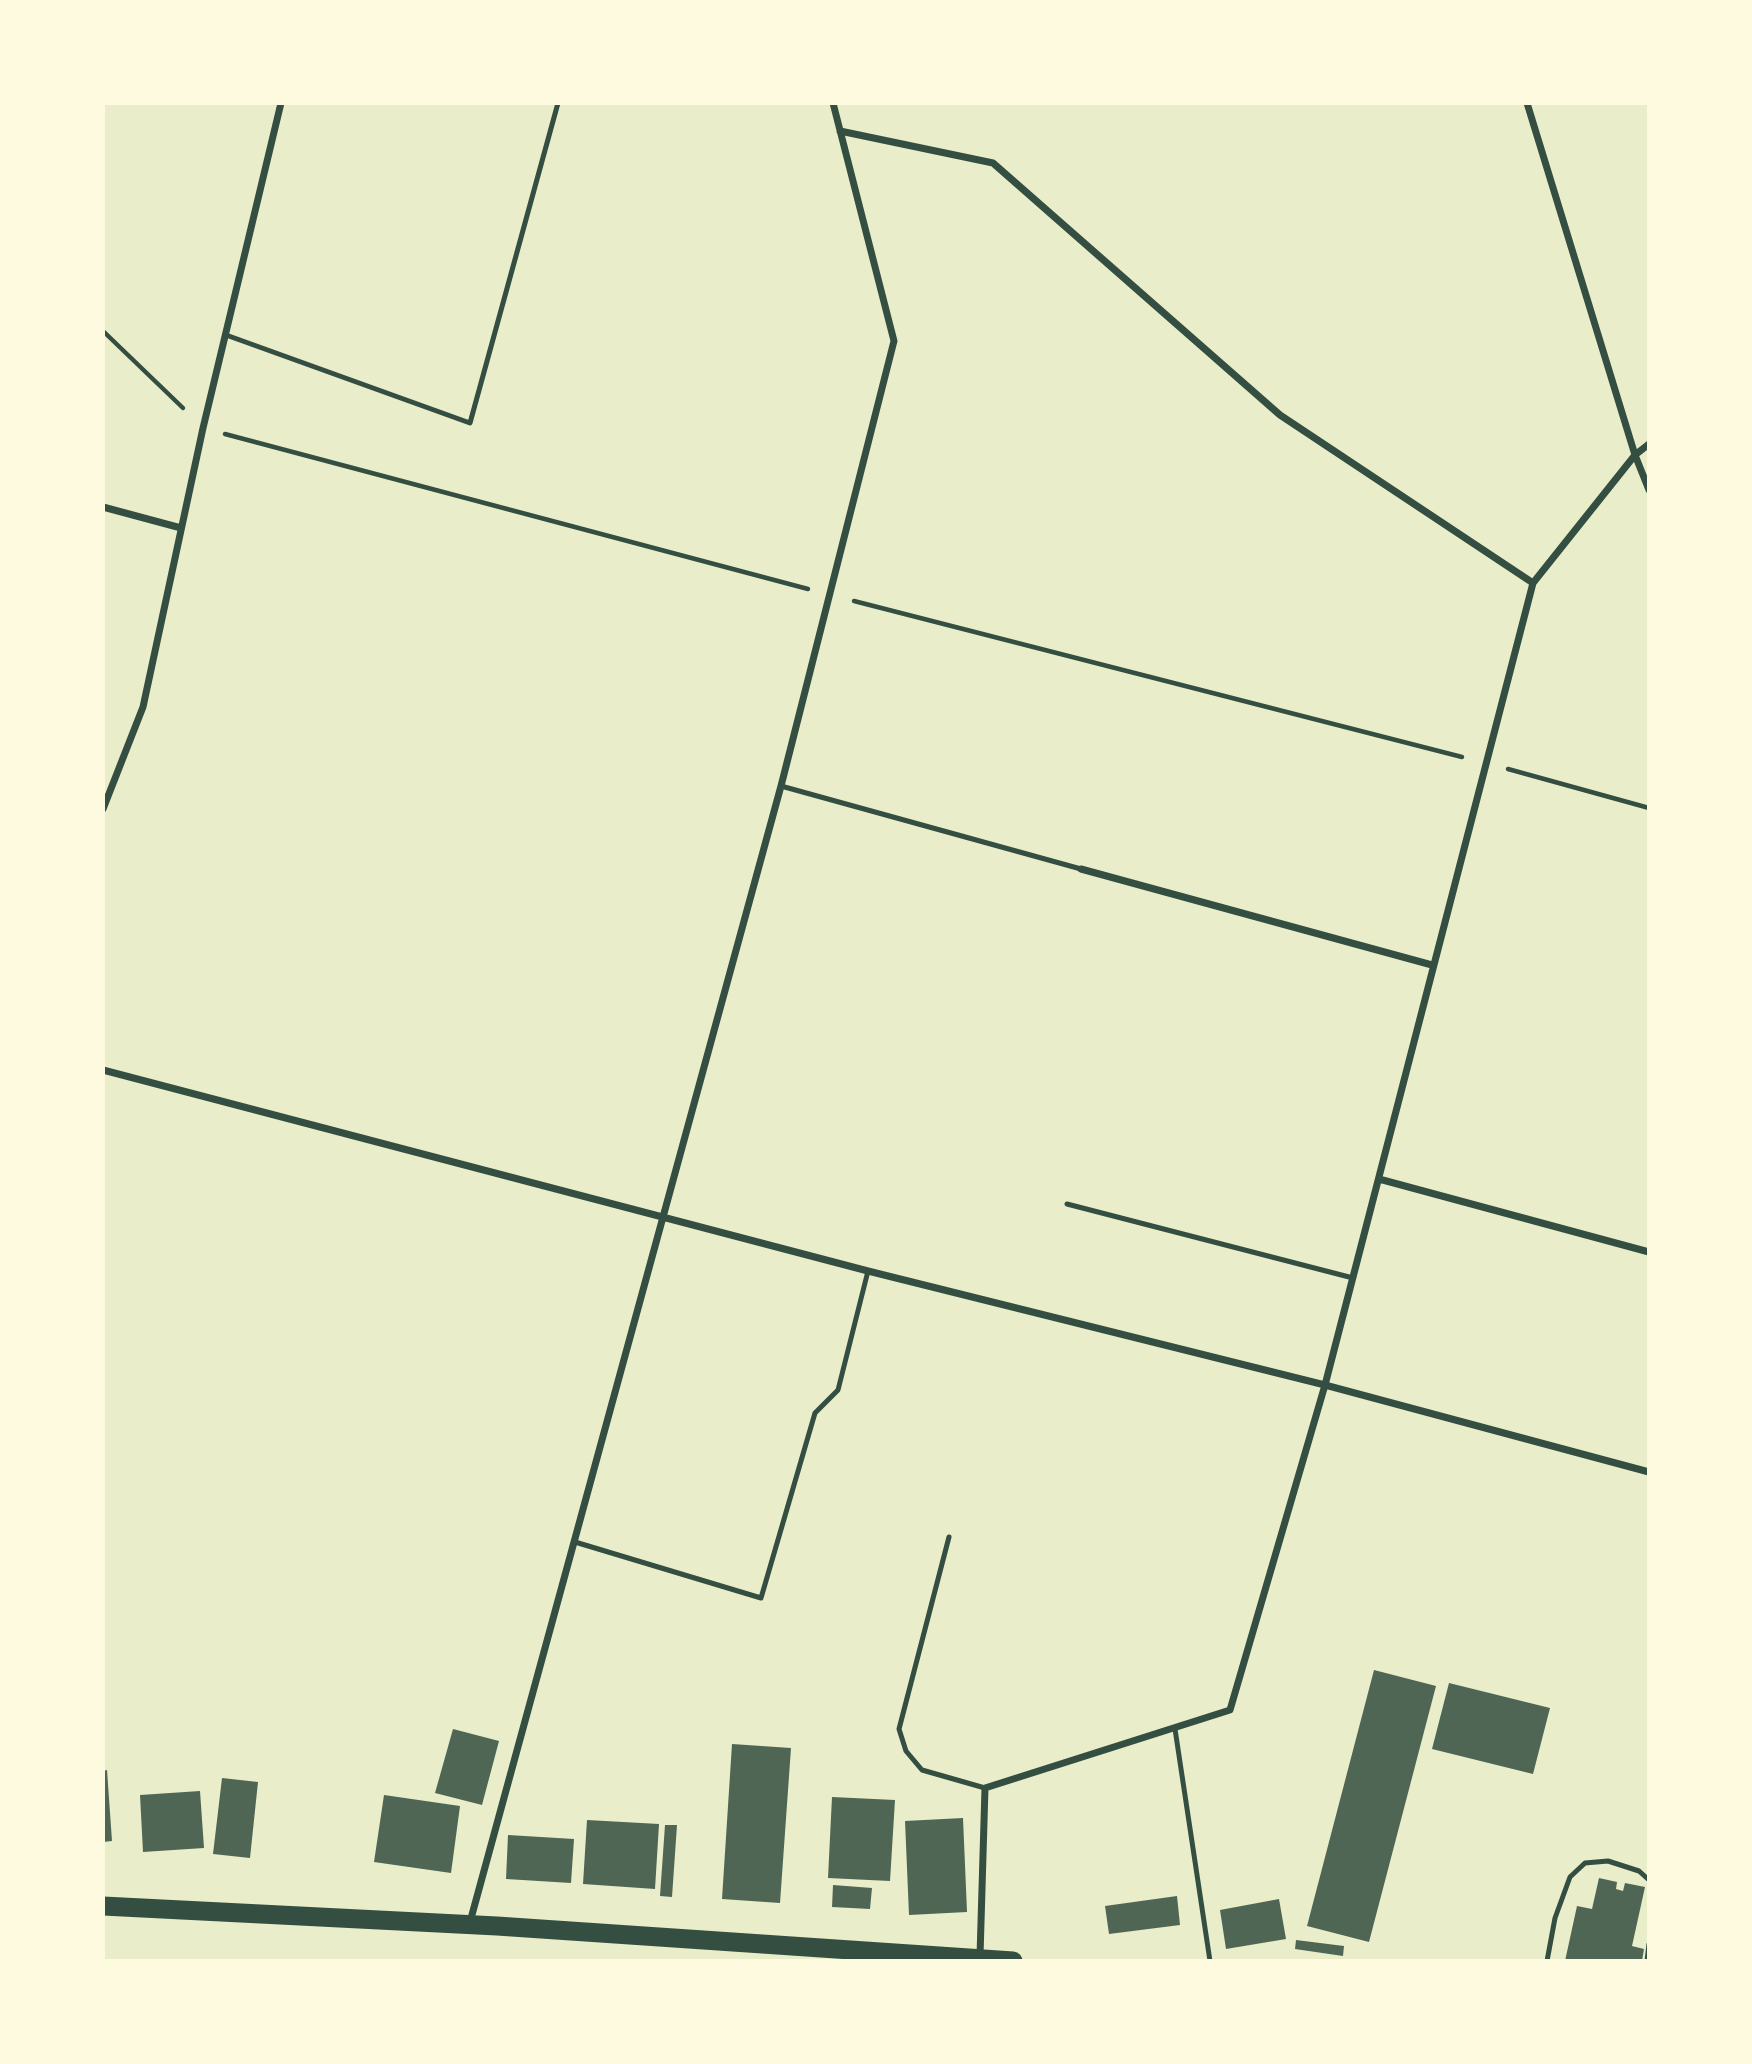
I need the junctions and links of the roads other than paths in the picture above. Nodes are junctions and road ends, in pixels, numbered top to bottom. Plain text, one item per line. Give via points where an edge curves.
1 (281, 103) edge
2 (558, 103) edge
3 (833, 103) edge
4 (1527, 103) edge
5 (840, 131) junction
6 (226, 335) junction
7 (1649, 444) edge
8 (1635, 455) junction
9 (1649, 490) edge
10 (103, 507) edge
11 (181, 528) junction
12 (1533, 583) junction
13 (781, 786) junction
14 (103, 809) edge
15 (1081, 869) joint
16 (1432, 965) junction
17 (103, 1070) edge
18 (1379, 1179) junction
19 (1068, 1204) dead end
20 (664, 1216) junction
21 (1649, 1252) edge
22 (868, 1271) junction
23 (1353, 1278) junction
24 (1325, 1385) junction
25 (1649, 1472) edge
26 (948, 1537) dead end
27 (575, 1542) junction
28 (1175, 1729) junction
29 (985, 1788) junction
30 (1649, 1881) edge
31 (103, 1906) edge
32 (469, 1925) junction
33 (1649, 1944) edge
34 (980, 1958) junction
35 (1013, 1961) edge
36 (1210, 1961) edge
37 (1547, 1961) edge
38 (1647, 1961) edge

1 - 6 street
2 - 6 lane via 470,423
3 - 5 street
4 - 8 street
5 - 12 street via 993,163 1280,415
5 - 13 street via 894,341
6 - 11 street
7 - 8 street
8 - 9 street
8 - 12 street
10 - 11 street
11 - 14 street via 144,707
12 - 16 street
13 - 15 lane
13 - 20 street
15 - 16 street
16 - 18 street
17 - 20 street
18 - 21 street
18 - 23 street
19 - 23 lane
20 - 22 street
20 - 27 street
22 - 24 street
22 - 27 lane via 838,1390 815,1413 761,1598
23 - 24 street
24 - 25 street
24 - 28 street via 1230,1710
26 - 29 lane via 899,1730 906,1751 922,1770
27 - 32 street
28 - 29 street
28 - 36 lane
29 - 34 street
30 - 37 lane via 1639,1871 1608,1861 1585,1863 1570,1877 1555,1918
31 - 32 highway
32 - 34 highway
33 - 38 lane
34 - 35 highway

